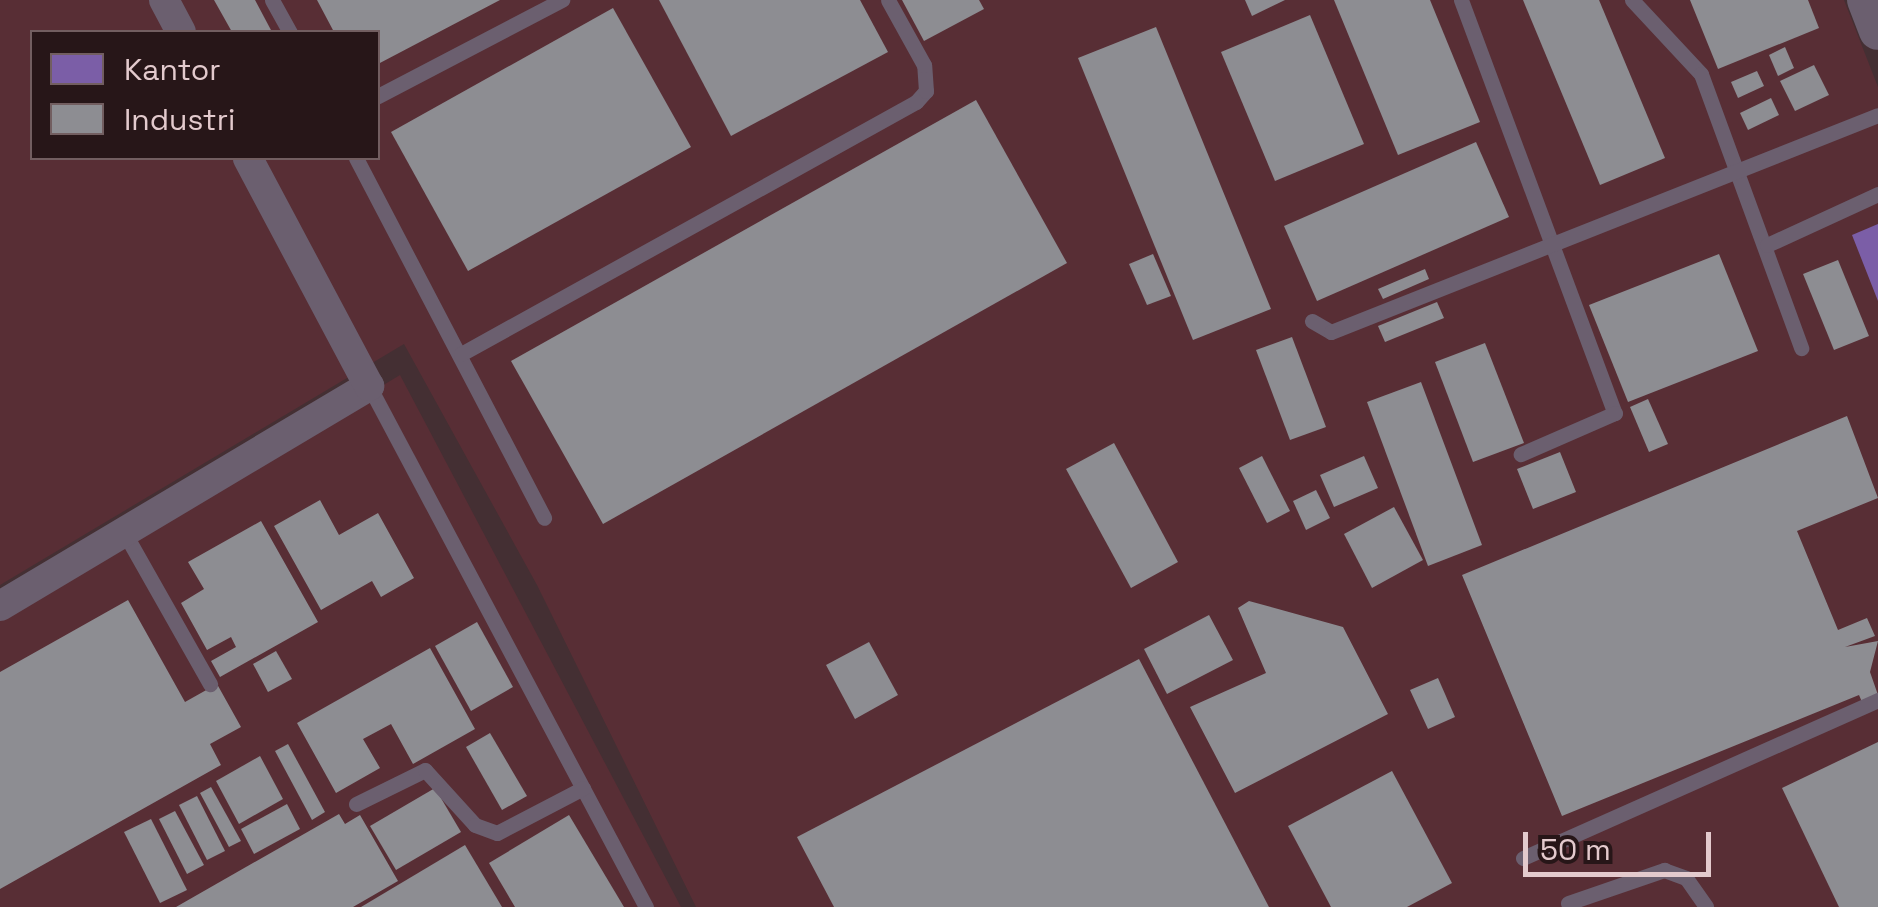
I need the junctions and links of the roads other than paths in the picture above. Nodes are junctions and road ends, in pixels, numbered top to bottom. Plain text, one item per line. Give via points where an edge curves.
1 (164, 0) edge
2 (272, 0) edge
3 (562, 0) edge
4 (888, 0) edge
5 (1460, 0) edge
6 (1632, 0) edge
7 (1866, 0) edge
8 (180, 30) edge
9 (289, 30) edge
10 (1878, 31) edge
11 (380, 95) edge
12 (1878, 115) edge
13 (249, 160) edge
14 (357, 160) edge
15 (1742, 172) junction
16 (1878, 194) edge
17 (1555, 244) junction
18 (1767, 246) junction
19 (1312, 321) dead end
20 (1801, 348) dead end
21 (461, 354) junction
22 (369, 386) junction
23 (1521, 454) dead end
24 (544, 518) dead end
25 (124, 532) junction
26 (0, 606) edge
27 (210, 684) dead end
28 (1878, 700) edge
29 (583, 788) junction
30 (356, 804) dead end
31 (1524, 858) dead end
32 (1568, 903) dead end
33 (646, 907) edge
34 (1706, 907) edge

1 - 8 street
2 - 9 lane
3 - 11 lane
4 - 21 lane via 924,65 926,92 916,102
5 - 17 lane
6 - 15 lane via 1688,52
7 - 10 street
12 - 15 lane
13 - 22 street
14 - 21 lane
15 - 17 lane
15 - 18 lane
16 - 18 lane
17 - 19 lane via 1331,332
17 - 23 lane via 1615,413
18 - 20 lane
21 - 24 lane
22 - 25 street
22 - 29 lane
25 - 26 street
25 - 27 lane
28 - 31 lane
29 - 30 lane via 497,833 475,826 445,781 425,770
29 - 33 lane
32 - 34 lane via 1664,870 1686,878

